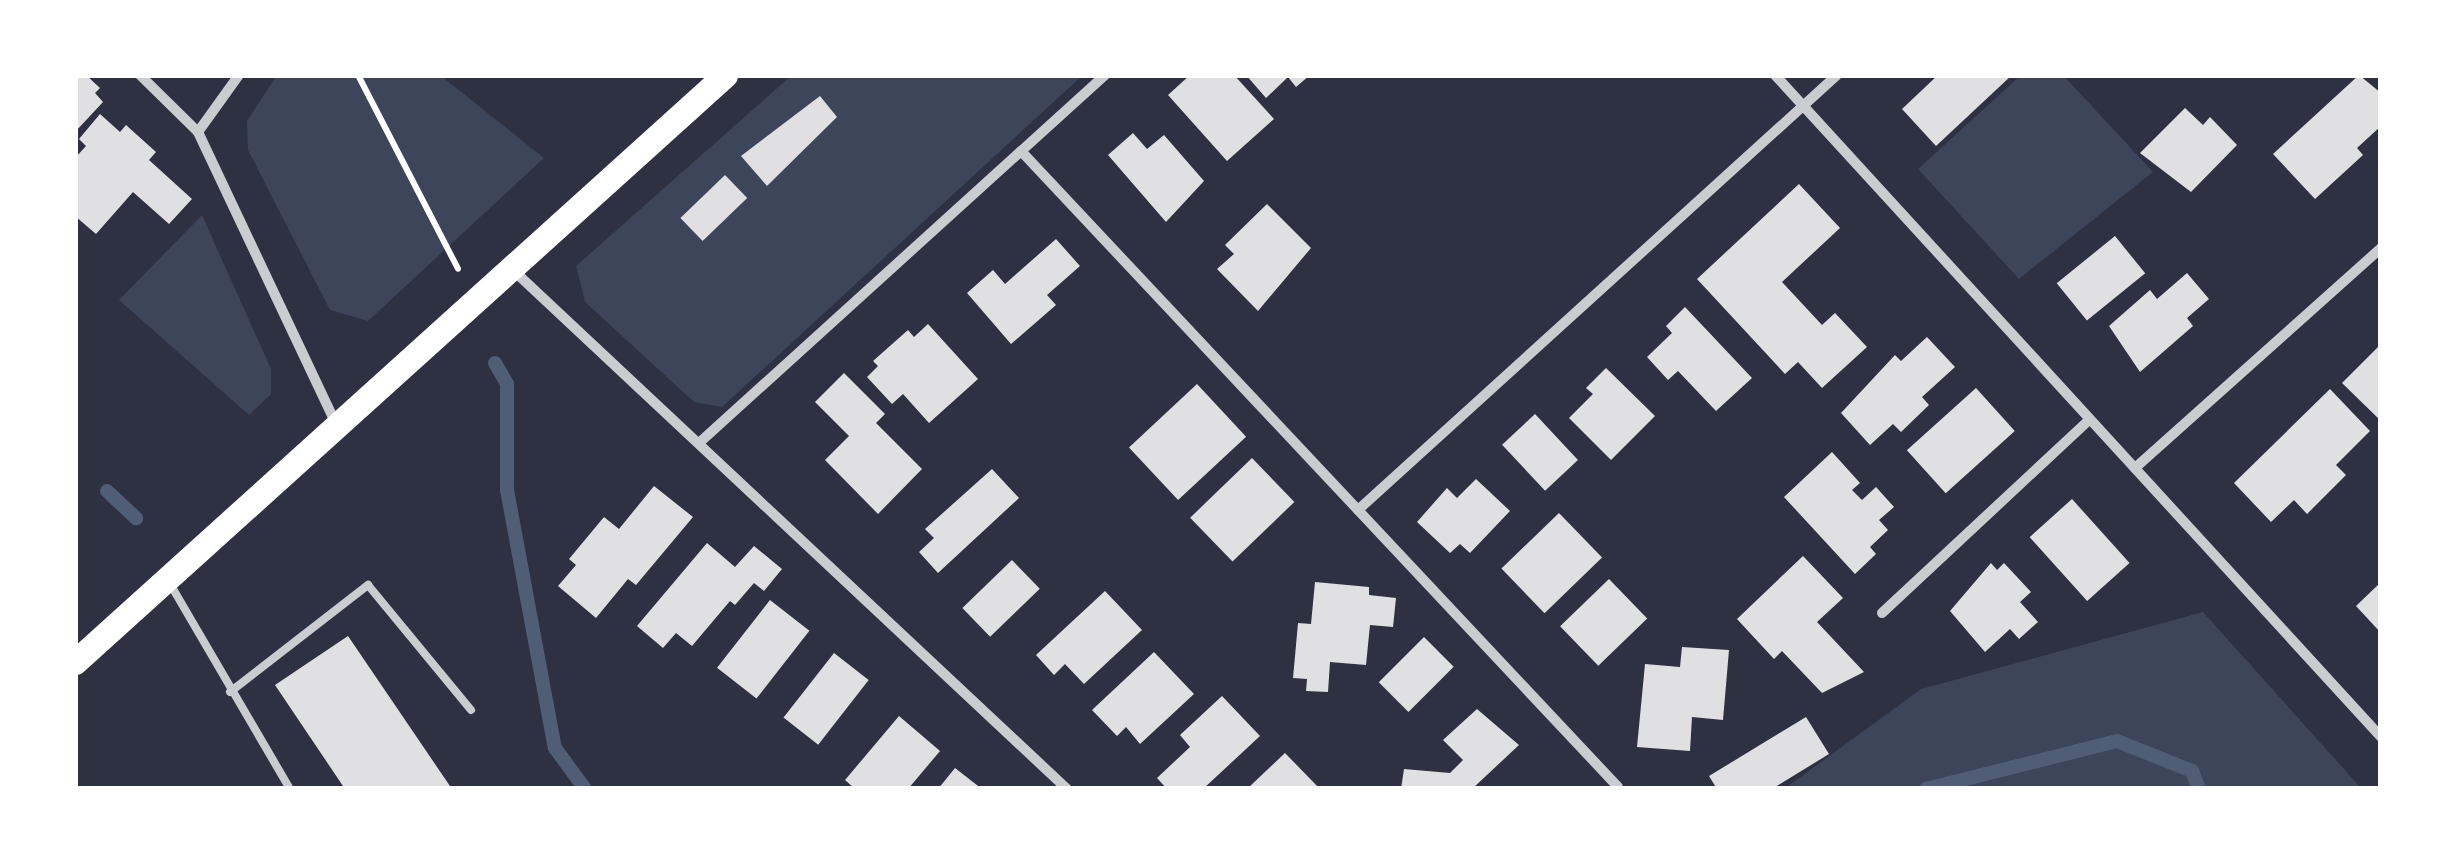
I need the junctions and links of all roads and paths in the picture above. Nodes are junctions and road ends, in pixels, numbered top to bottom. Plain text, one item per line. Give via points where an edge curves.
1 (140, 75) edge
2 (239, 75) edge
3 (358, 75) edge
4 (725, 75) edge
5 (1105, 75) edge
6 (1776, 75) edge
7 (1837, 75) edge
8 (1804, 106) junction
9 (198, 132) junction
10 (1022, 151) junction
11 (2381, 248) edge
12 (510, 267) junction
13 (474, 299) junction
14 (2090, 419) junction
15 (335, 422) junction
16 (698, 444) junction
17 (2135, 468) junction
18 (1358, 510) junction
19 (166, 578) junction
20 (1882, 613) dead end
21 (75, 662) edge
22 (230, 692) junction
23 (471, 710) dead end
24 (2381, 737) edge
25 (1618, 787) edge
26 (290, 789) edge
27 (1067, 789) edge

1 - 9 street
2 - 9 street
3 - 13 path
4 - 12 main road
5 - 10 street
6 - 8 street
7 - 8 street
8 - 14 street
8 - 18 street
9 - 15 street
10 - 16 street
10 - 18 street
11 - 17 street
12 - 13 main road
12 - 16 street
13 - 15 main road
14 - 17 street
14 - 20 street
15 - 19 main road
16 - 27 street
17 - 24 street
18 - 25 street
19 - 21 main road
19 - 22 lane
22 - 23 lane via 368,585
22 - 26 lane

